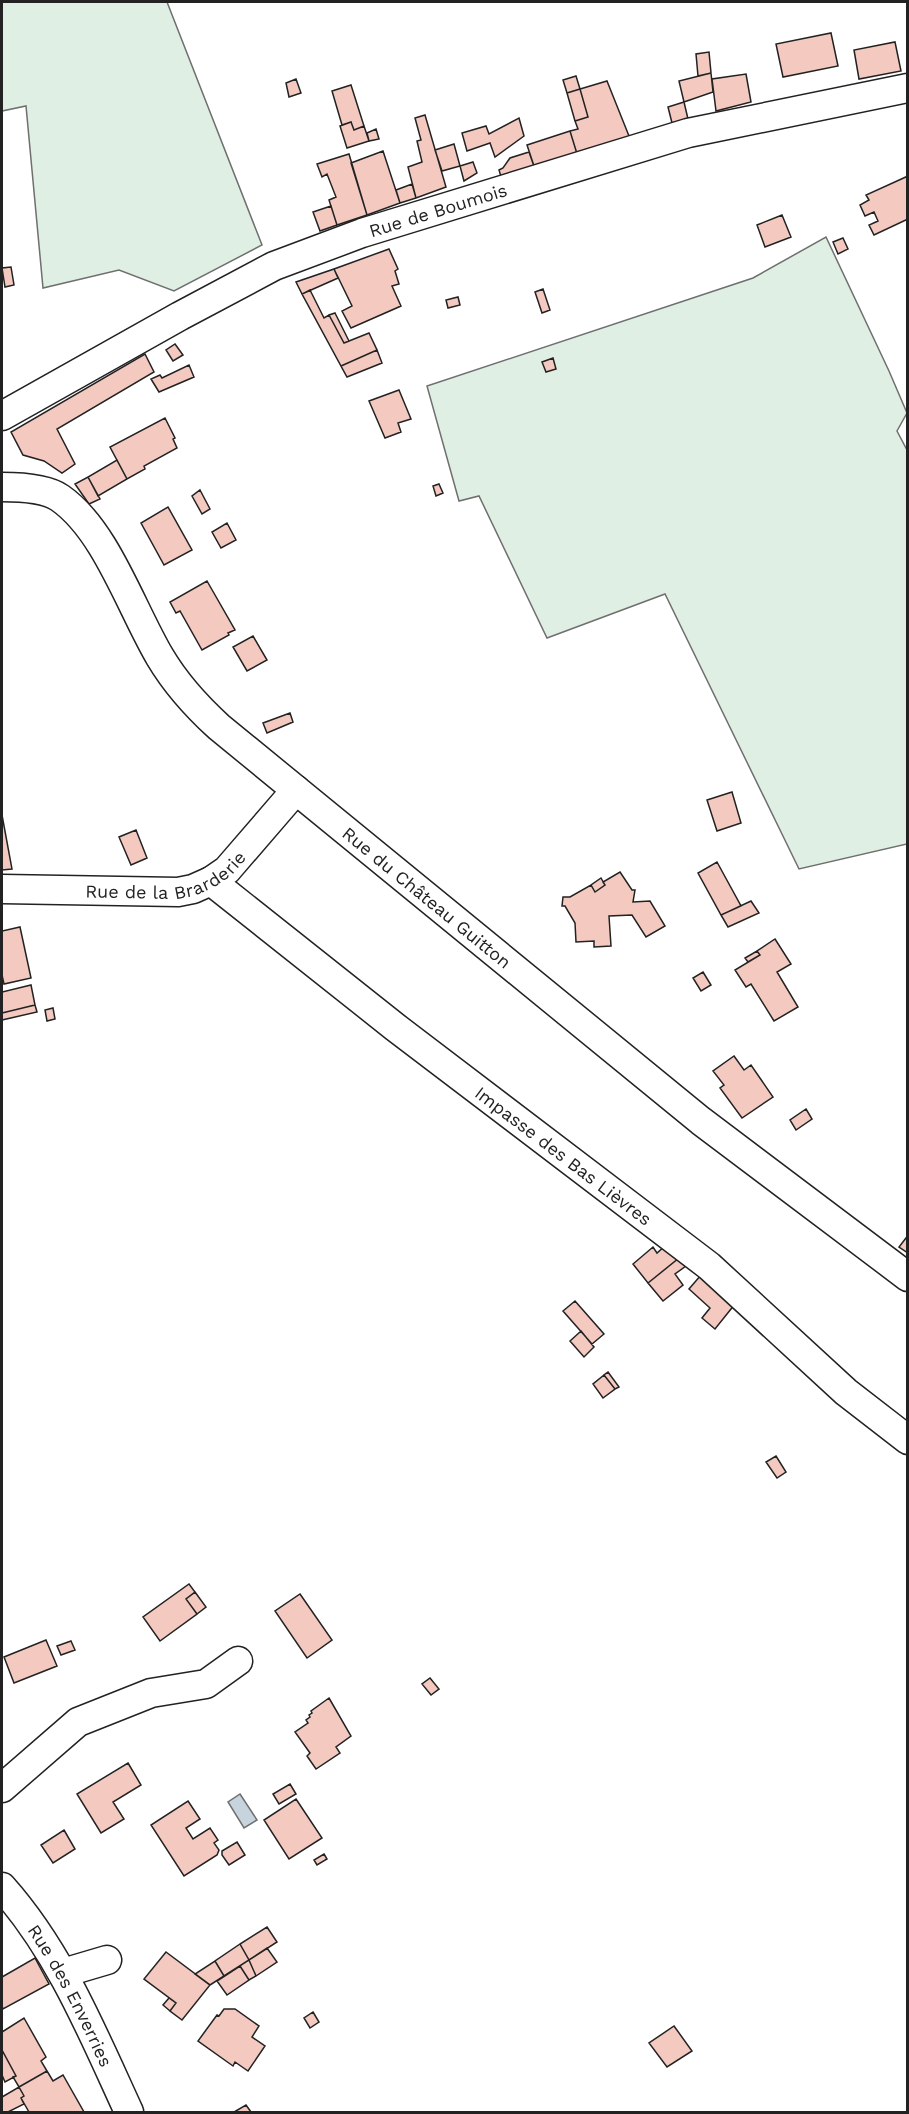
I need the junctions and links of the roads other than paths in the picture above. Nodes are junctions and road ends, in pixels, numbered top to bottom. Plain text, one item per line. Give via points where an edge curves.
1 (908, 87) edge
2 (2, 416) edge
3 (2, 487) edge
4 (296, 790) junction
5 (211, 881) junction
6 (2, 889) edge
7 (908, 1277) edge
8 (908, 1440) edge
9 (238, 1661) dead end
10 (2, 1788) edge
11 (2, 1887) edge
12 (107, 1960) dead end
13 (63, 1973) junction
14 (129, 2112) edge

1 - 2 street, Rue de Boumois via 688,133 362,233 274,266
3 - 4 street, Rue du Château Guitton via 22,487 57,496 79,513 96,536 160,657 190,700
4 - 5 street, Rue de la Brarderie via 227,870
4 - 7 street, Rue du Château Guitton via 701,1121
5 - 6 street, Rue de la Brarderie via 178,892
5 - 8 street, Impasse des Bas Lièvres via 709,1266 846,1392
9 - 10 street via 206,1684 151,1693 78,1722
11 - 13 street, Rue des Enverries via 33,1925
12 - 13 street
13 - 14 street, Rue des Enverries

